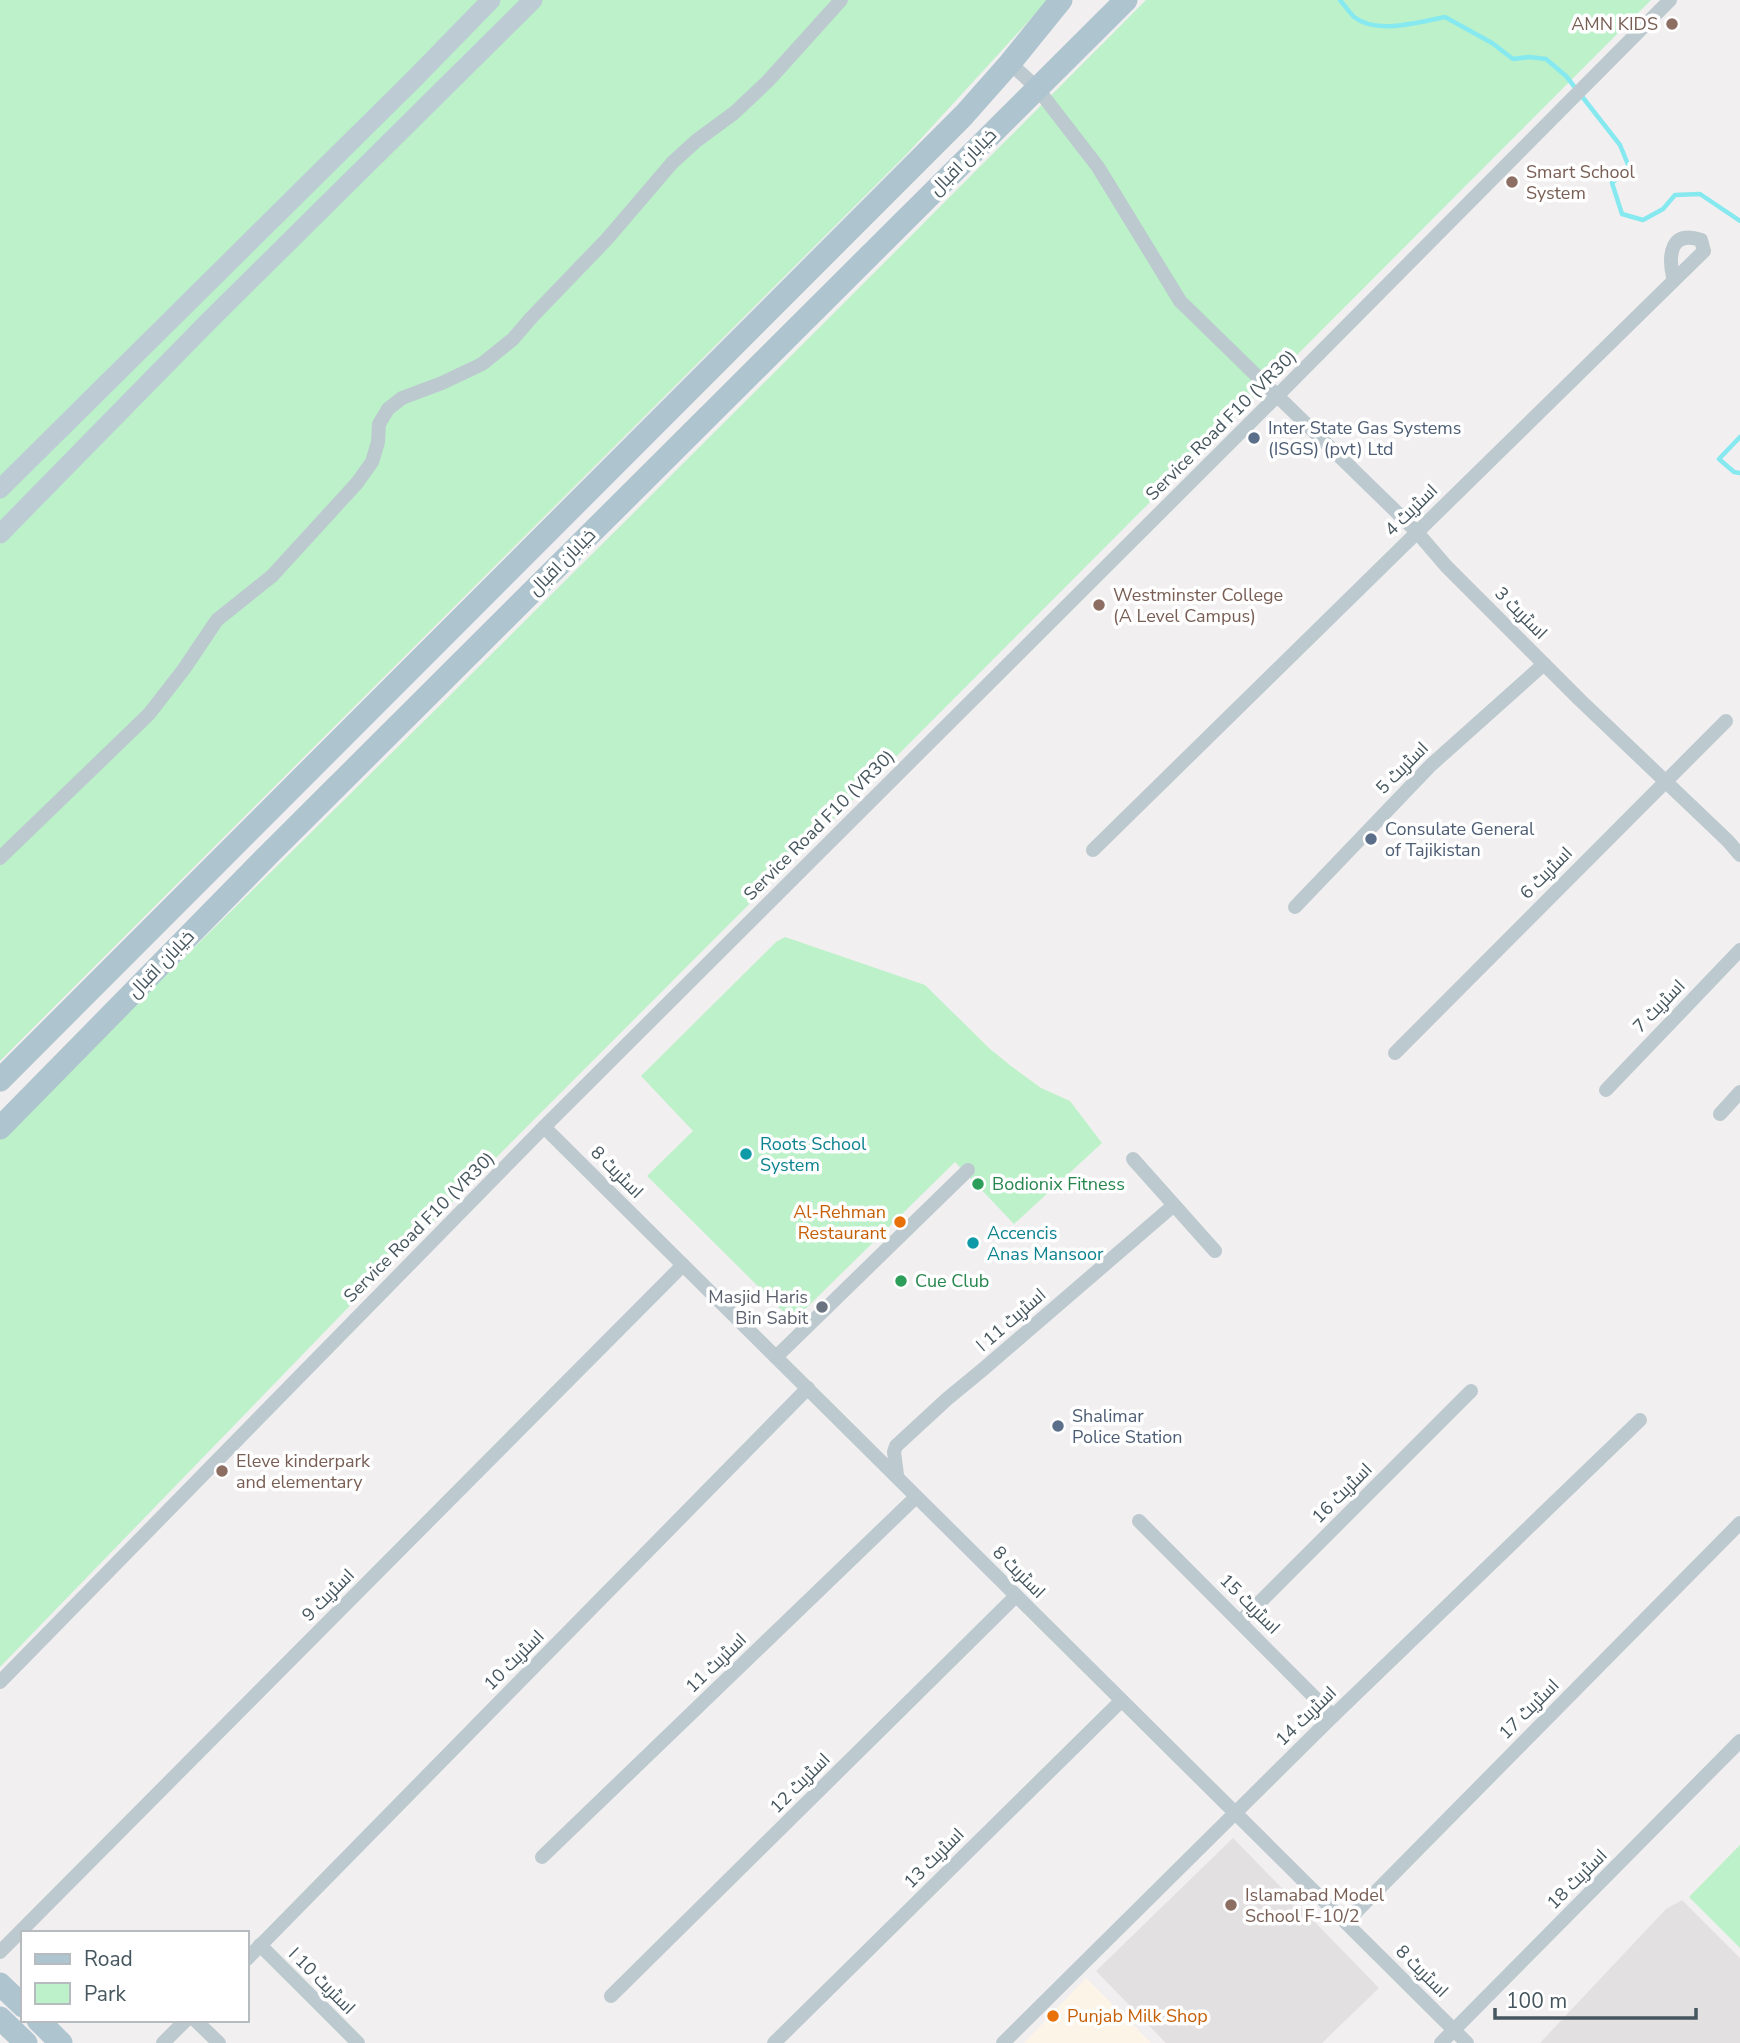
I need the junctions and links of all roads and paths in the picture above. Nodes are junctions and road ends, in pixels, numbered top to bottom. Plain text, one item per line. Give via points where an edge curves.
1 (491, 0) edge
2 (533, 0) edge
3 (841, 0) edge
4 (1061, 0) edge
5 (1126, 0) edge
6 (1670, 0) edge
7 (1010, 63) junction
8 (1037, 88) junction
9 (1673, 277) dead end
10 (1278, 395) junction
11 (0, 489) edge
12 (1416, 531) junction
13 (0, 534) edge
14 (1544, 664) junction
15 (1726, 721) dead end
16 (1665, 781) junction
17 (1093, 850) dead end
18 (1740, 855) edge
19 (0, 858) edge
20 (1295, 907) dead end
21 (1740, 950) edge
22 (1395, 1053) dead end
23 (0, 1080) edge
24 (1606, 1090) dead end
25 (1740, 1092) edge
26 (1720, 1114) dead end
27 (544, 1127) junction
28 (0, 1128) edge
29 (1133, 1159) dead end
30 (968, 1170) dead end
31 (1174, 1205) junction
32 (1215, 1251) dead end
33 (683, 1265) junction
34 (776, 1357) junction
35 (808, 1388) junction
36 (1471, 1391) dead end
37 (1640, 1420) dead end
38 (897, 1475) junction
39 (916, 1497) junction
40 (1139, 1521) dead end
41 (1740, 1523) edge
42 (1016, 1596) junction
43 (1240, 1622) junction
44 (0, 1682) edge
45 (1121, 1701) junction
46 (1333, 1716) junction
47 (1740, 1741) edge
48 (1235, 1812) junction
49 (542, 1857) dead end
50 (1346, 1922) junction
51 (260, 1945) junction
52 (0, 1952) edge
53 (248, 1958) edge
54 (0, 1984) edge
55 (611, 1996) dead end
56 (21, 2004) edge
57 (0, 2018) edge
58 (40, 2022) edge
59 (184, 2022) edge
60 (197, 2022) edge
61 (1454, 2030) junction
62 (26, 2043) edge
63 (61, 2043) edge
64 (163, 2043) edge
65 (219, 2043) edge
66 (358, 2043) edge
67 (774, 2043) edge
68 (1003, 2043) edge
69 (1441, 2043) edge
70 (1467, 2043) edge

1 - 11 street
2 - 13 street
3 - 19 street via 768,81 672,163 513,339 482,365 388,408 379,424 372,462 357,483 272,576 218,620 149,713
4 - 7 main road, خیابان اقبال
5 - 8 main road, خیابان اقبال
6 - 10 street, Service Road F10 (VR30)
7 - 8 street, اسٹریٹ 3
7 - 23 main road, خیابان اقبال via 964,115
8 - 10 street, اسٹریٹ 3 via 1098,167 1181,301
8 - 28 main road, خیابان اقبال
9 - 12 street, اسٹریٹ 4 via 1673,246 1692,237 1701,240 1704,251
10 - 12 street, اسٹریٹ 3
10 - 27 street, Service Road F10 (VR30)
12 - 14 street, اسٹریٹ 3
12 - 17 street, اسٹریٹ 4
14 - 16 street, اسٹریٹ 3
14 - 20 street, اسٹریٹ 5 via 1431,765
15 - 16 street, اسٹریٹ 6
16 - 18 street, اسٹریٹ 3
16 - 22 street, اسٹریٹ 6
21 - 24 street, اسٹریٹ 7
25 - 26 street
27 - 33 street, اسٹریٹ 8
27 - 44 street, Service Road F10 (VR30)
29 - 31 street
30 - 34 street
31 - 32 street
31 - 38 street, اسٹریٹ 11 ا via 896,1446
33 - 34 street, اسٹریٹ 8
33 - 52 street, اسٹریٹ 9
34 - 35 street, اسٹریٹ 8
35 - 38 street, اسٹریٹ 8
35 - 51 street, اسٹریٹ 10
36 - 43 street, اسٹریٹ 16
37 - 46 street, اسٹریٹ 14
38 - 39 street, اسٹریٹ 8
39 - 42 street, اسٹریٹ 8
39 - 49 street, اسٹریٹ 11
40 - 43 street, اسٹریٹ 15
41 - 50 street, اسٹریٹ 17
42 - 45 street, اسٹریٹ 8
42 - 55 street, اسٹریٹ 12
43 - 46 street, اسٹریٹ 15
45 - 48 street, اسٹریٹ 8
45 - 67 street, اسٹریٹ 13
46 - 48 street, اسٹریٹ 14
47 - 61 street, اسٹریٹ 18
48 - 50 street, اسٹریٹ 8
48 - 68 street, اسٹریٹ 14
50 - 61 street, اسٹریٹ 8
51 - 53 street, اسٹریٹ 10
51 - 66 street, اسٹریٹ 10 ا
54 - 56 main road
57 - 62 main road
58 - 63 main road
59 - 64 street
60 - 65 street
61 - 69 street, اسٹریٹ 18
61 - 70 street, اسٹریٹ 8

